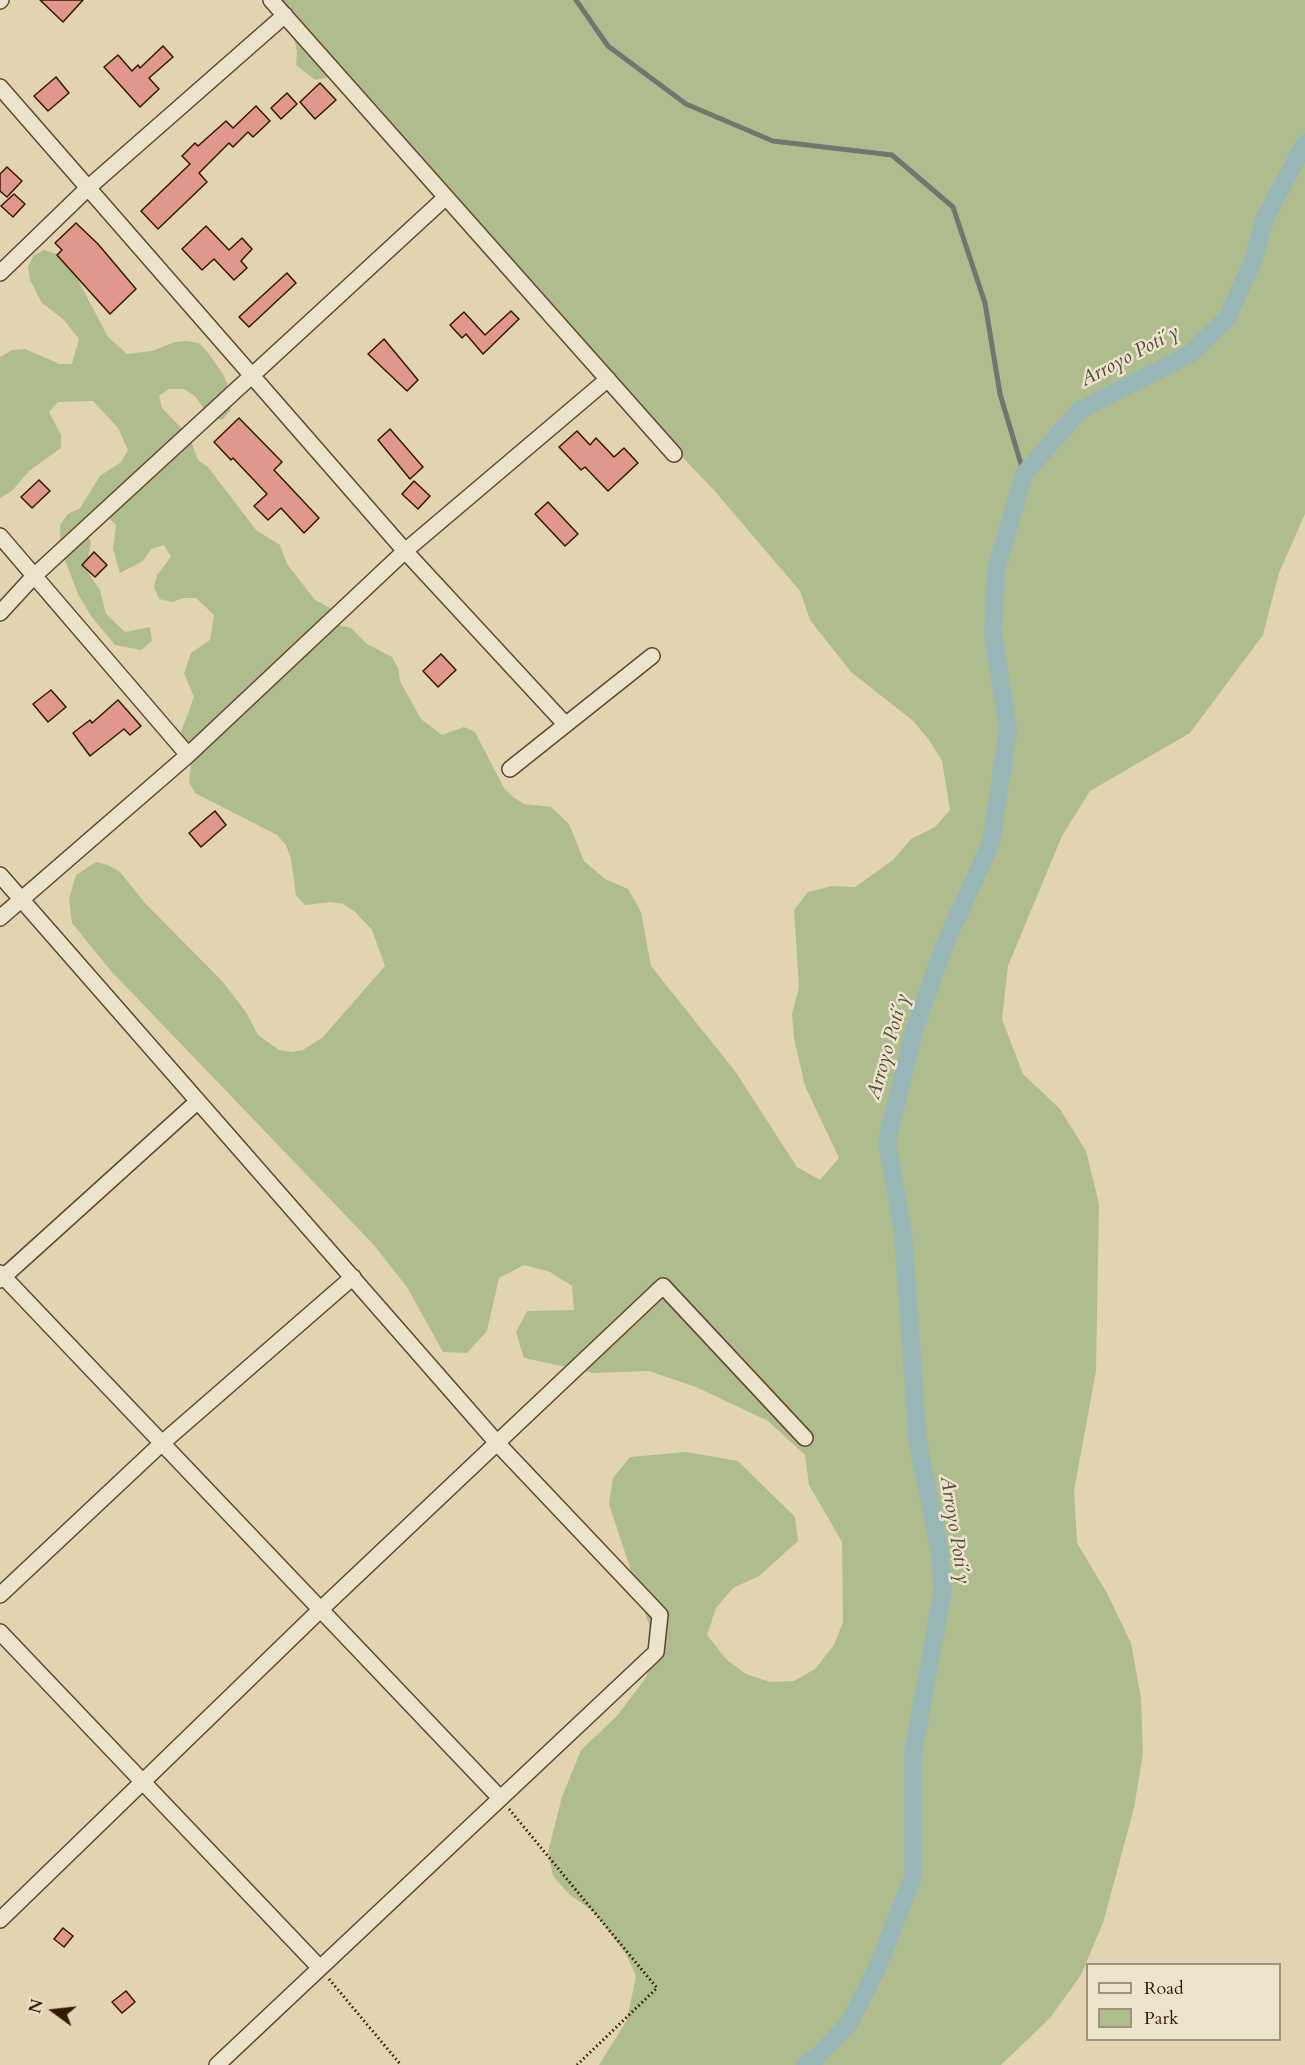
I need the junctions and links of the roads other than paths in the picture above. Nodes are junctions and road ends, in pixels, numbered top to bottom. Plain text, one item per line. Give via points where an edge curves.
1 (272, 0) edge
2 (285, 15) junction
3 (0, 87) edge
4 (89, 187) junction
5 (446, 197) junction
6 (0, 273) edge
7 (252, 375) junction
8 (608, 379) junction
9 (674, 454) dead end
10 (0, 536) edge
11 (405, 551) junction
12 (34, 576) junction
13 (0, 614) edge
14 (652, 656) dead end
15 (565, 724) junction
16 (188, 755) junction
17 (510, 769) dead end
18 (0, 875) edge
19 (21, 899) junction
20 (0, 918) edge
21 (198, 1101) junction
22 (1, 1276) edge
23 (353, 1277) junction
24 (806, 1438) dead end
25 (161, 1444) junction
26 (498, 1444) junction
27 (0, 1595) edge
28 (319, 1611) junction
29 (0, 1632) edge
30 (142, 1782) junction
31 (500, 1798) junction
32 (0, 1920) edge
33 (320, 1968) junction
34 (217, 2065) edge

1 - 2 street
2 - 4 street
2 - 5 street
3 - 4 street
4 - 6 street
4 - 7 street
5 - 7 street
5 - 8 street
7 - 11 street
7 - 12 street
8 - 9 street
8 - 11 street
10 - 12 street
11 - 15 street
11 - 16 street
12 - 13 street
12 - 16 street
14 - 15 street
15 - 17 street
16 - 19 street
18 - 19 street
19 - 20 street
19 - 21 street
21 - 22 street
21 - 23 street
22 - 25 street
23 - 25 street
23 - 26 street
24 - 26 street via 663,1286
25 - 27 street
25 - 28 street
26 - 28 street
26 - 31 street via 660,1616 656,1652
28 - 30 street
28 - 31 street
29 - 30 street
30 - 32 street
30 - 33 street
31 - 33 street
33 - 34 street

